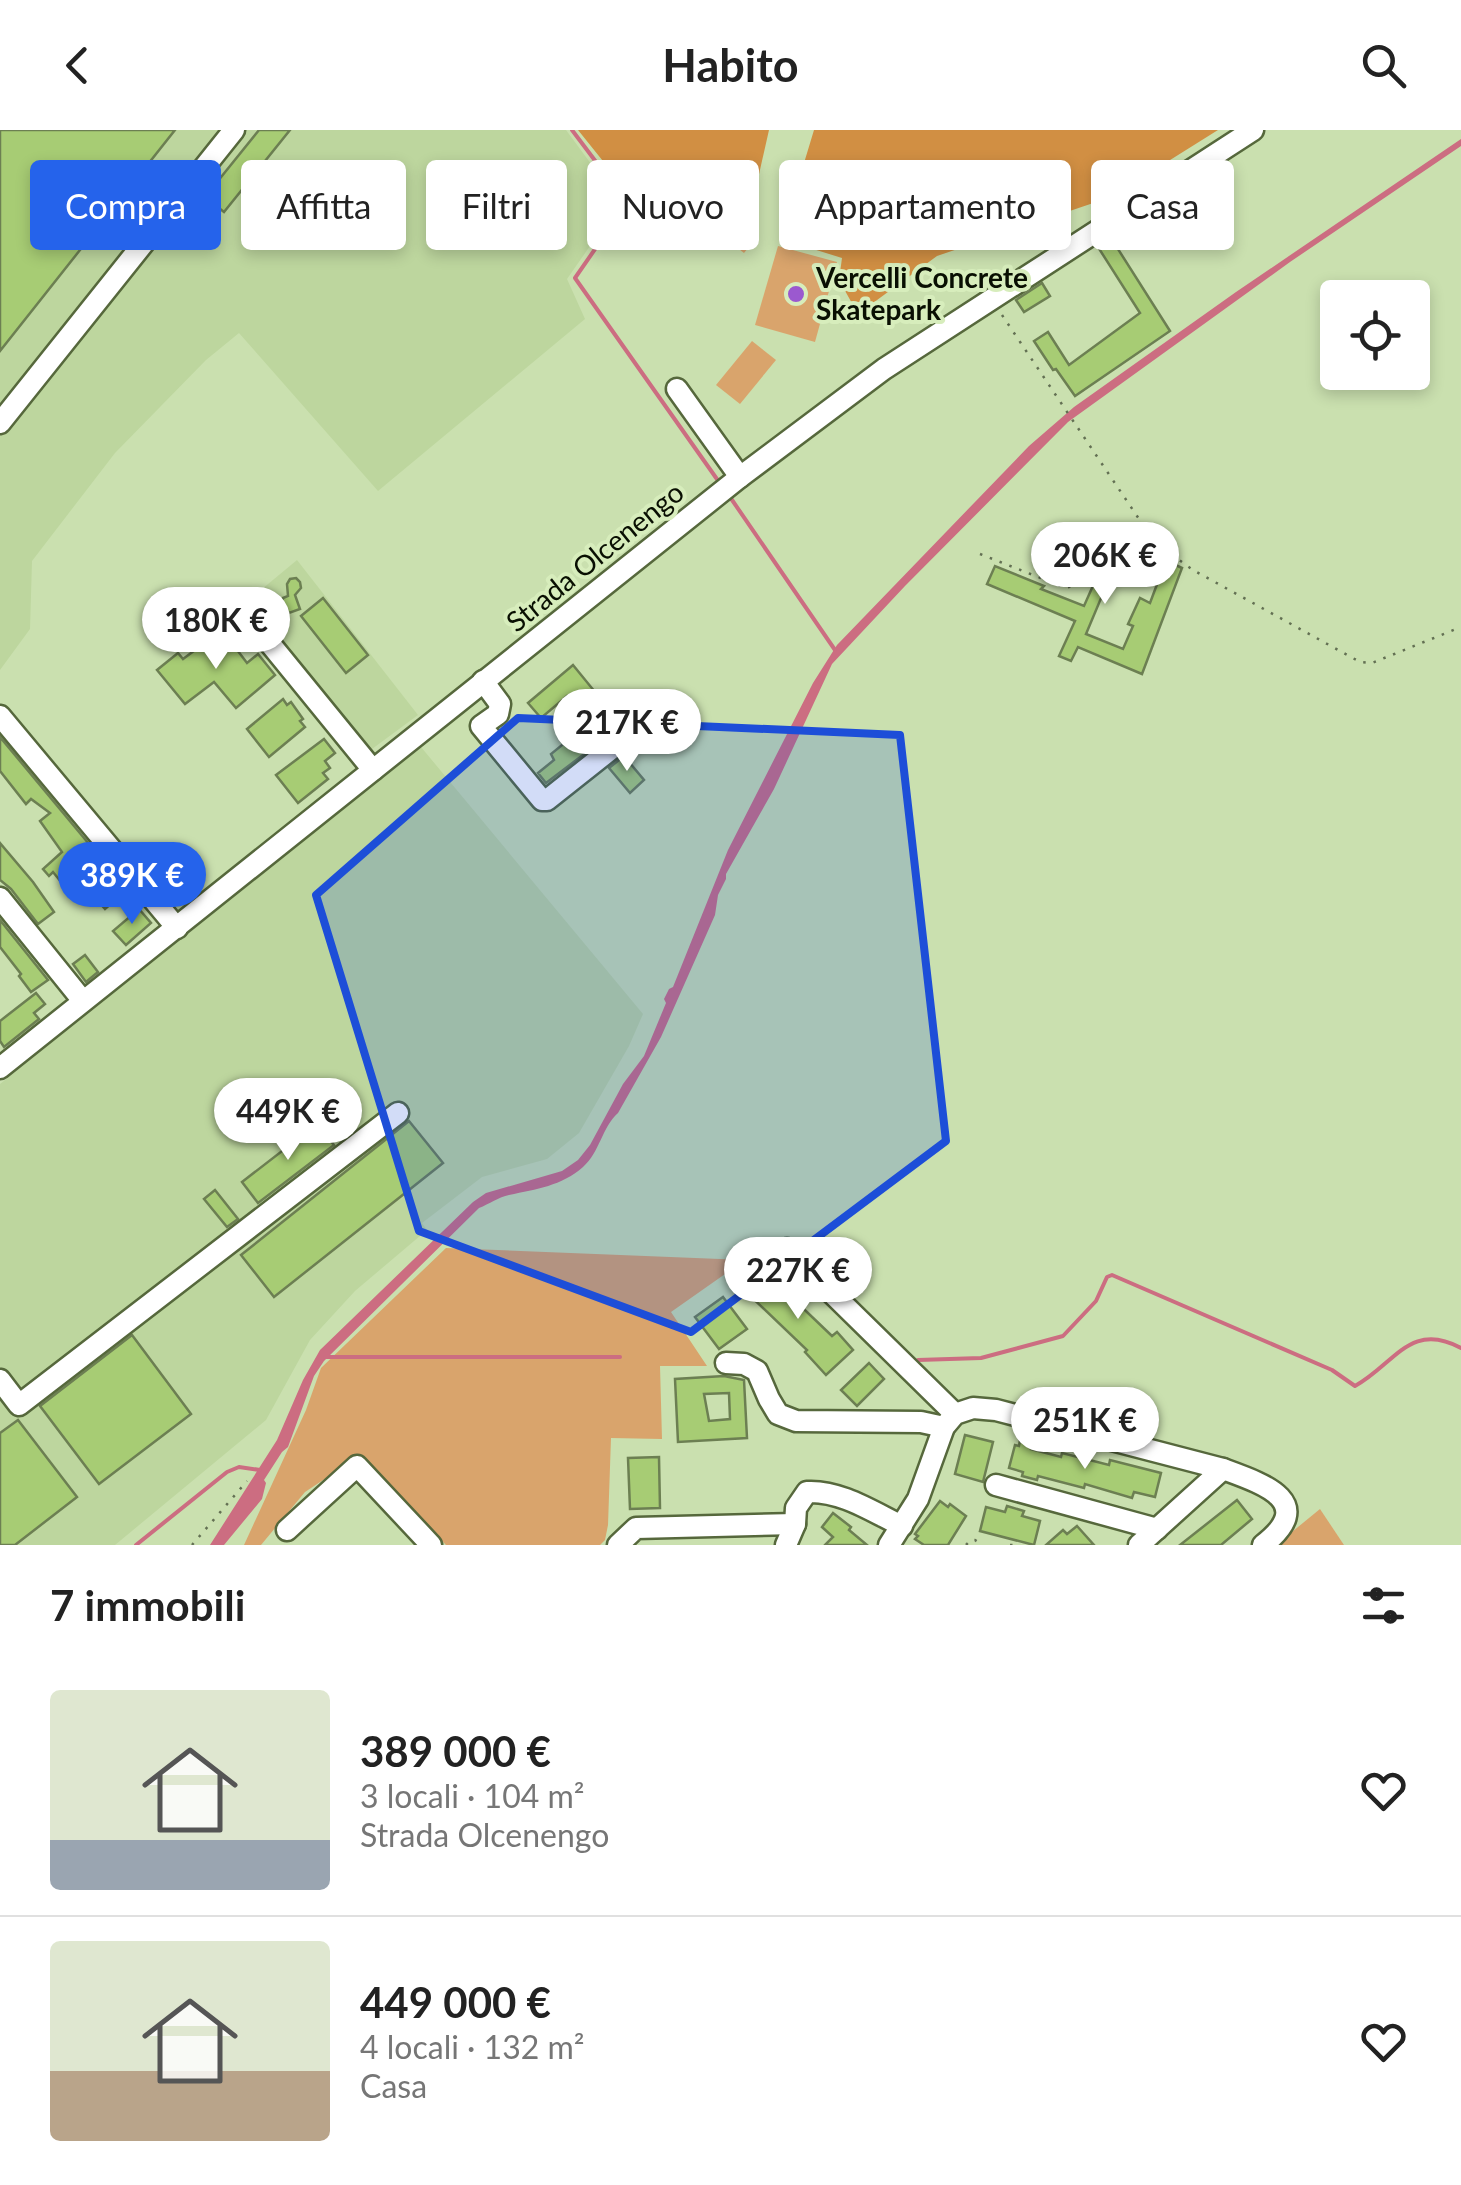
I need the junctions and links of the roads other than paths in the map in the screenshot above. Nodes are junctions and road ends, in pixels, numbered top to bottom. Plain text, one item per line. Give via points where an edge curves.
1 (234, 130) edge
2 (1253, 130) edge
3 (678, 389) dead end
4 (0, 423) edge
5 (740, 477) junction
6 (245, 613) dead end
7 (483, 681) junction
8 (0, 716) edge
9 (615, 746) dead end
10 (373, 770) junction
11 (0, 898) edge
12 (177, 928) junction
13 (83, 1001) junction
14 (0, 1068) edge
15 (398, 1113) dead end
16 (787, 1249) dead end
17 (726, 1363) dead end
18 (0, 1380) edge
19 (950, 1421) junction
20 (1223, 1470) junction
21 (996, 1485) dead end
22 (796, 1524) junction
23 (902, 1526) junction
24 (1157, 1529) junction
25 (287, 1530) dead end
26 (431, 1545) edge
27 (618, 1545) edge
28 (786, 1545) edge
29 (889, 1545) edge
30 (1140, 1545) edge
31 (1263, 1545) edge

1 - 4 street
2 - 5 street, Strada Olcenengo via 884,369
3 - 5 street
5 - 7 street, Strada Olcenengo
6 - 10 street
7 - 9 street via 500,704 498,714 481,726 542,800
7 - 10 street, Strada Olcenengo
8 - 12 street
10 - 12 street, Strada Olcenengo
11 - 13 street
12 - 13 street, Strada Olcenengo
13 - 14 street, Strada Olcenengo
15 - 18 street via 19,1404
16 - 19 street
17 - 19 street via 757,1370 778,1414 796,1421
19 - 20 street via 972,1408 996,1410
19 - 23 street
20 - 24 street
20 - 31 street via 1285,1500 1288,1516
21 - 24 street
22 - 23 street via 796,1508 807,1492 823,1491
22 - 27 street via 636,1528
22 - 28 street
23 - 29 street
24 - 30 street
25 - 26 street via 357,1466

